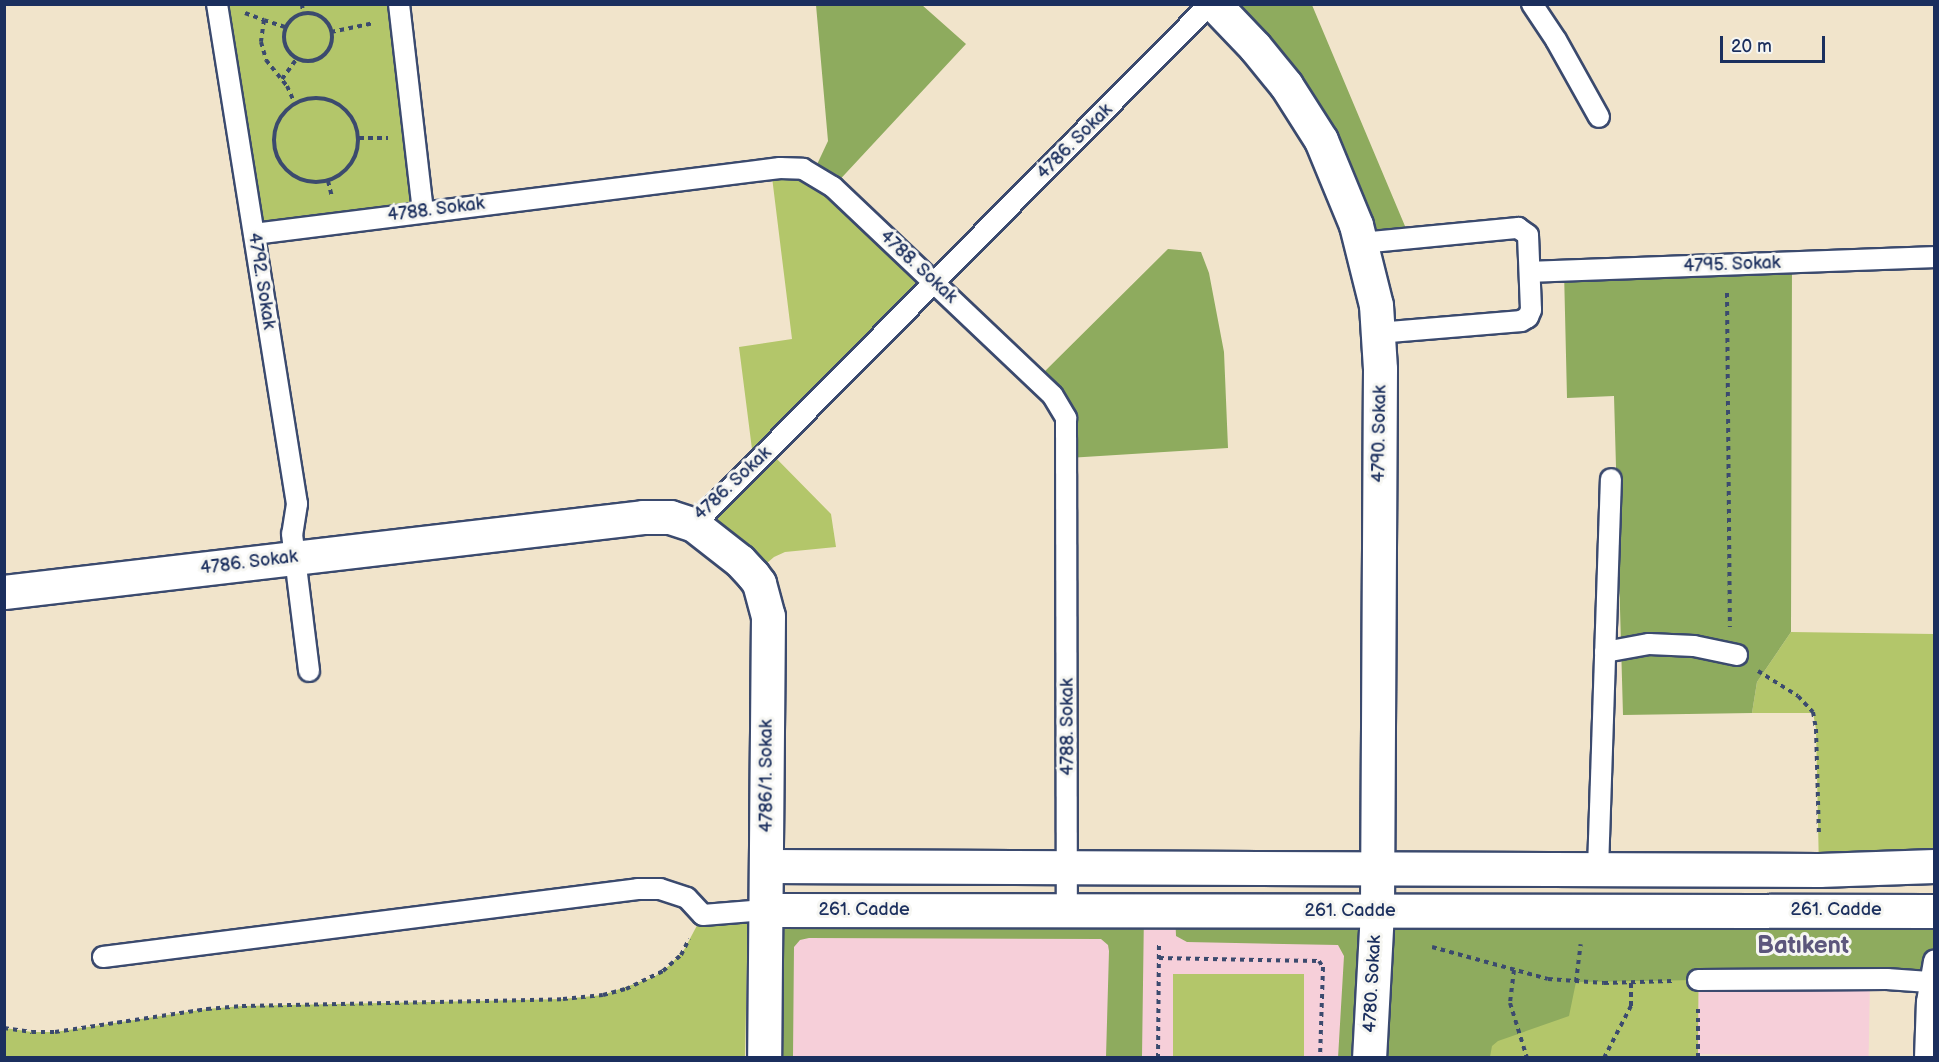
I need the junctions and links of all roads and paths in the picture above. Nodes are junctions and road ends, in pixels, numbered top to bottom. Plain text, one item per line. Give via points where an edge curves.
1 (217, 4) edge
2 (302, 4) edge
3 (1212, 4) edge
4 (1532, 4) edge
5 (400, 13) edge
6 (303, 14) junction
7 (285, 27) junction
8 (331, 32) junction
9 (297, 58) junction
10 (282, 78) junction
11 (295, 104) junction
12 (1599, 117) dead end
13 (423, 212) junction
14 (254, 234) junction
15 (1361, 243) junction
16 (1935, 257) edge
17 (1727, 265) junction
18 (1530, 272) junction
19 (936, 283) junction
20 (1379, 333) junction
21 (1611, 479) dead end
22 (694, 525) junction
23 (295, 558) junction
24 (4, 592) edge
25 (1605, 652) junction
26 (1737, 655) junction
27 (309, 671) dead end
28 (1935, 866) edge
29 (767, 867) junction
30 (1068, 867) junction
31 (1376, 868) junction
32 (1598, 869) junction
33 (1819, 870) junction
34 (765, 910) junction
35 (1067, 910) junction
36 (1159, 910) junction
37 (1935, 911) edge
38 (703, 915) junction
39 (1377, 922) junction
40 (103, 957) dead end
41 (1159, 958) junction
42 (1935, 961) edge
43 (1514, 970) junction
44 (1698, 980) junction
45 (1631, 982) junction
46 (1929, 982) junction
47 (4, 1028) edge
48 (764, 1058) edge
49 (1158, 1058) edge
50 (1320, 1058) edge
51 (1369, 1058) edge
52 (1527, 1058) edge
53 (1604, 1058) edge
54 (1698, 1058) edge
55 (1925, 1058) edge

1 - 14 lane, 4792. Sokak
2 - 6 path
3 - 15 street, 4790. Sokak via 1255,47 1312,123 1344,191
3 - 19 lane, 4786. Sokak
4 - 12 lane
5 - 8 path
5 - 13 lane
6 - 7 path
6 - 8 path via 318,15
7 - 9 path via 284,43
7 - 10 path via 264,20 261,42 266,60
8 - 9 path via 324,54 309,61
9 - 10 path
10 - 11 path
11 - 11 path via 323,98 337,103 356,124 359,138 354,159 340,175 315,182 301,180 280,163 274,137 285,112
13 - 14 lane, 4788. Sokak
13 - 19 lane, 4788. Sokak via 794,168 823,179
14 - 23 lane, 4792. Sokak via 297,504 292,529
15 - 18 lane via 1518,228 1528,235
15 - 20 street, 4790. Sokak
16 - 17 lane, 4795. Sokak
17 - 18 lane, 4795. Sokak
17 - 26 path via 1730,627
18 - 20 lane via 1532,310 1521,321
19 - 22 lane, 4786. Sokak
19 - 30 lane, 4788. Sokak via 1053,396 1066,418
20 - 31 street, 4790. Sokak
21 - 25 lane
22 - 23 street, 4786. Sokak via 670,517 643,517
22 - 29 street, 4786/1. Sokak via 740,561 759,583 765,600
23 - 24 street, 4786. Sokak
23 - 27 lane, 4792. Sokak
25 - 26 lane via 1649,644 1694,646
25 - 32 lane
26 - 33 path via 1798,696 1813,712
28 - 33 street
29 - 30 street
29 - 34 street, 4786/1. Sokak
30 - 31 street
30 - 35 lane, 4788. Sokak
31 - 32 street
31 - 39 street, 4790. Sokak
32 - 33 street
34 - 35 street, 261. Cadde
34 - 38 lane
34 - 48 street, 4786/1. Sokak
35 - 36 street, 261. Cadde
36 - 39 street, 261. Cadde
36 - 41 path
37 - 39 street, 261. Cadde
38 - 40 lane via 691,900 660,889 638,889
38 - 47 path via 684,950 670,965 654,977 603,995 242,1006 55,1032
39 - 43 path
39 - 51 street, 4780. Sokak
41 - 49 path
41 - 50 path via 1319,961 1323,967
42 - 46 lane
43 - 45 path via 1576,982
43 - 52 path via 1510,1003
44 - 45 path
44 - 46 lane
44 - 54 path
45 - 53 path via 1631,1006
46 - 55 lane

